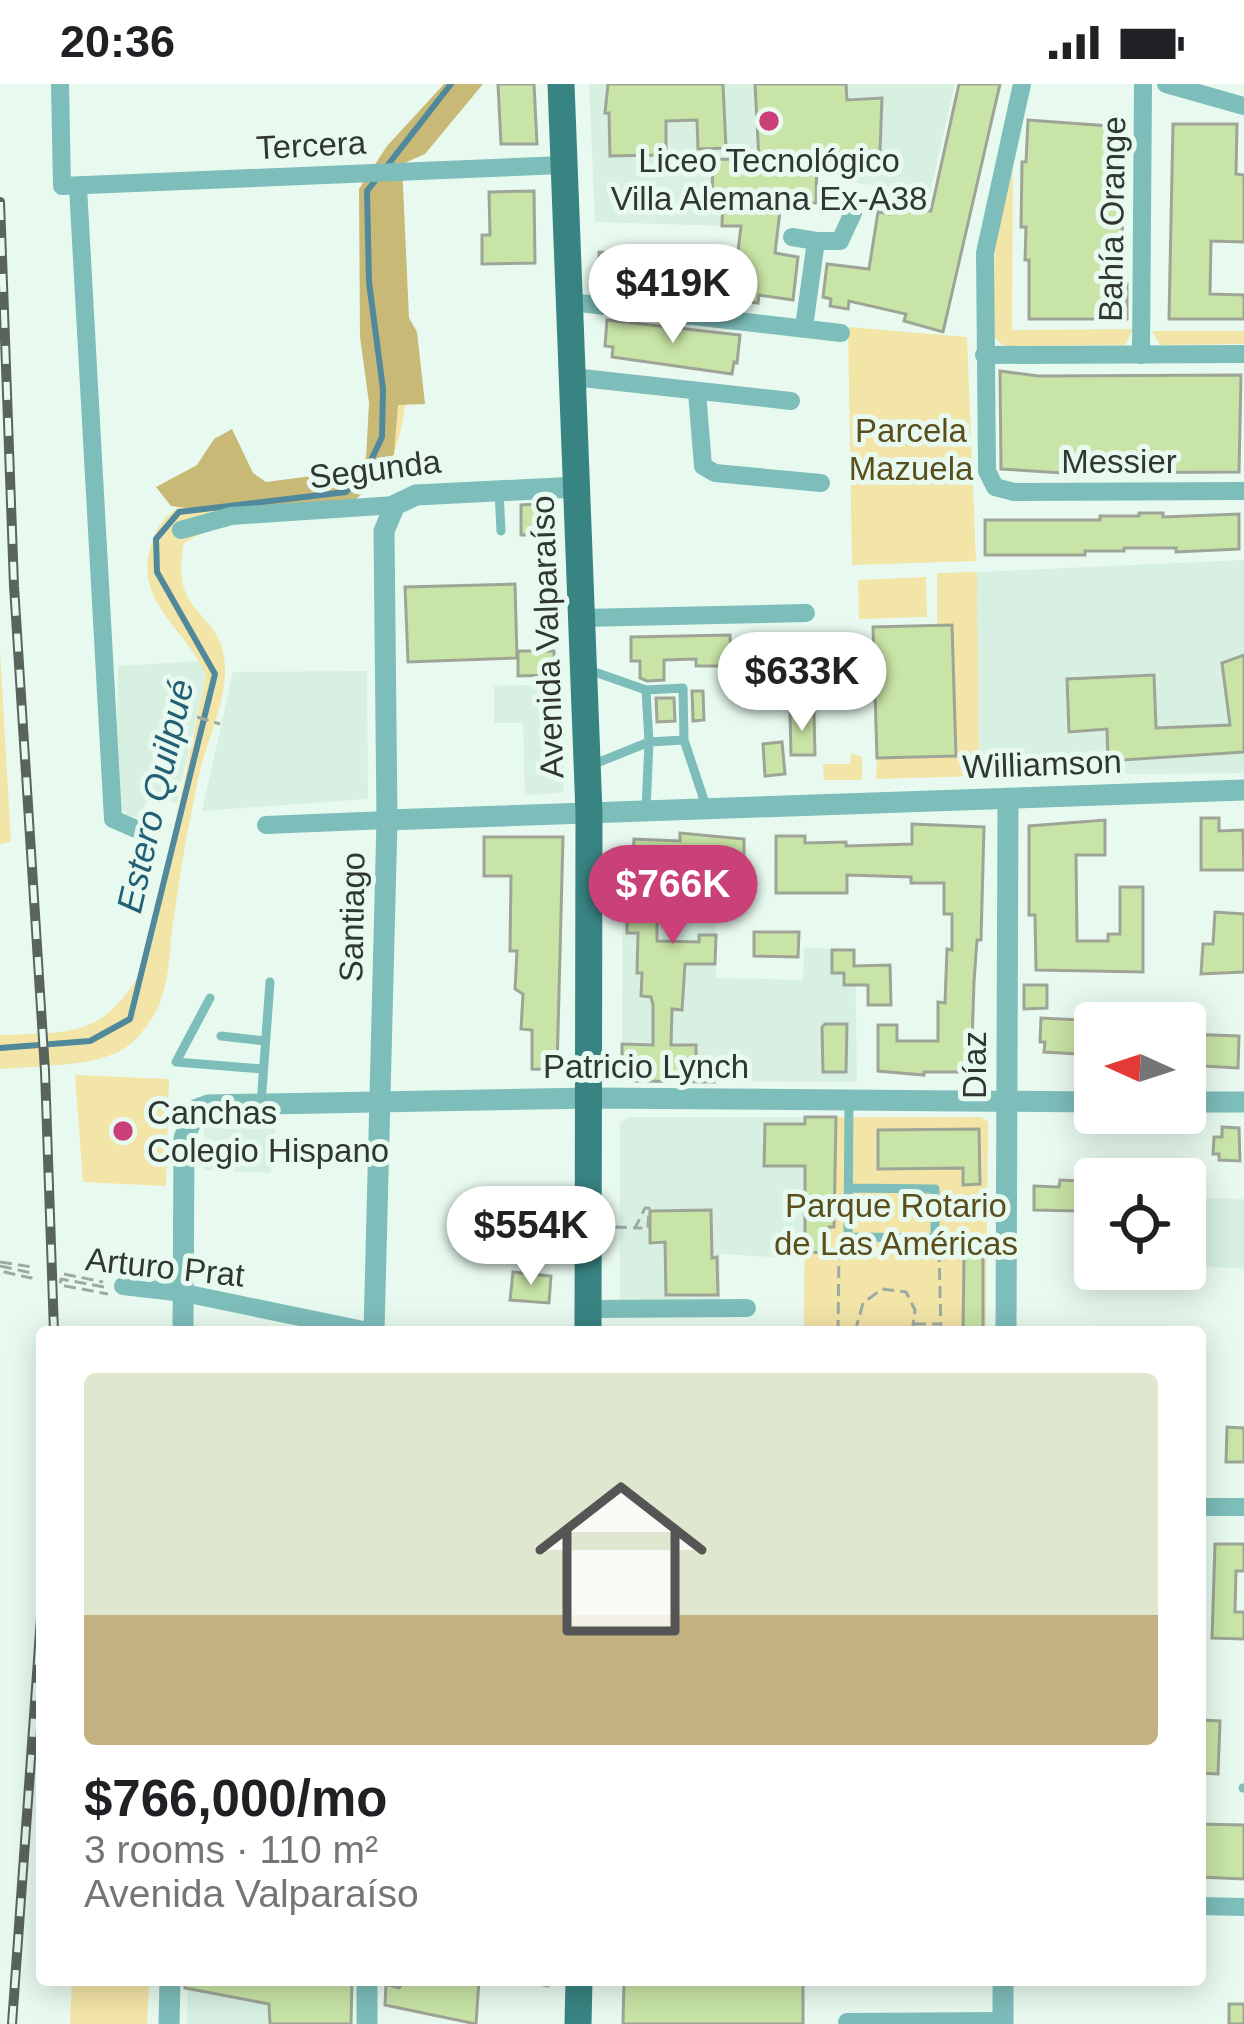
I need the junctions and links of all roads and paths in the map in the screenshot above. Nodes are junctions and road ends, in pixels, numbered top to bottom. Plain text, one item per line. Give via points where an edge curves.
1 (60, 84) edge
2 (561, 84) edge
3 (1022, 84) edge
4 (1143, 84) edge
5 (1166, 84) edge
6 (1244, 106) edge
7 (563, 165) junction
8 (70, 187) junction
9 (853, 213) dead end
10 (792, 237) dead end
11 (816, 242) junction
12 (571, 302) junction
13 (804, 327) junction
14 (842, 333) dead end
15 (1244, 354) edge
16 (985, 355) junction
17 (1141, 355) junction
18 (573, 377) junction
19 (697, 392) junction
20 (791, 400) dead end
21 (360, 460) dead end
22 (821, 483) dead end
23 (578, 487) junction
24 (499, 490) junction
25 (1244, 491) edge
26 (386, 505) junction
27 (181, 530) dead end
28 (501, 531) dead end
29 (806, 613) dead end
30 (582, 618) junction
31 (584, 668) junction
32 (646, 690) junction
33 (197, 717) dead end
34 (220, 724) dead end
35 (684, 740) junction
36 (649, 742) junction
37 (588, 767) junction
38 (1244, 790) edge
39 (1008, 798) junction
40 (706, 809) junction
41 (646, 811) junction
42 (589, 813) junction
43 (387, 820) junction
44 (266, 825) dead end
45 (136, 829) dead end
46 (270, 982) dead end
47 (210, 998) dead end
48 (221, 1036) dead end
49 (266, 1041) junction
50 (263, 1069) junction
51 (591, 1098) junction
52 (849, 1100) junction
53 (382, 1101) junction
54 (1006, 1102) junction
55 (1074, 1102) edge
56 (1206, 1102) edge
57 (1244, 1102) edge
58 (261, 1104) junction
59 (848, 1188) junction
60 (589, 1227) junction
61 (635, 1228) dead end
62 (848, 1237) junction
63 (935, 1238) junction
64 (0, 1266) edge
65 (32, 1267) dead end
66 (64, 1274) dead end
67 (123, 1286) joint
68 (184, 1293) junction
69 (747, 1308) dead end
70 (588, 1321) edge
71 (914, 1324) joint
72 (941, 1324) joint
73 (183, 1326) edge
74 (345, 1326) edge
75 (374, 1326) edge
76 (838, 1326) edge
77 (857, 1326) edge
78 (1006, 1326) edge
79 (1206, 1507) edge
80 (1244, 1507) edge
81 (1206, 1906) edge
82 (1244, 1907) edge
83 (170, 1986) edge
84 (368, 1986) edge
85 (579, 1986) edge
86 (1003, 1986) edge
87 (847, 2022) edge
88 (1003, 2022) edge
89 (169, 2024) edge
90 (367, 2024) edge
91 (578, 2024) edge

1 - 8 street
2 - 7 main road, Avenida Valparaíso
3 - 16 street via 985,253
4 - 17 street, Bahía Orange
5 - 6 street
7 - 8 street, Tercera
7 - 12 main road, Avenida Valparaíso
8 - 45 street via 112,819
9 - 11 street via 840,241
10 - 11 street
11 - 13 street
12 - 13 street
12 - 18 main road, Avenida Valparaíso
13 - 14 street
15 - 17 street
16 - 17 street
16 - 25 street, Messier via 987,471 995,488
18 - 19 street
18 - 23 main road, Avenida Valparaíso
19 - 20 street
19 - 22 street via 703,466
21 - 26 path
23 - 24 street, Segunda
23 - 30 main road, Avenida Valparaíso
24 - 26 street, Segunda
24 - 28 lane
26 - 27 street, Segunda via 231,516
26 - 43 street, Santiago
29 - 30 street
30 - 31 main road, Avenida Valparaíso
31 - 32 lane
31 - 37 main road, Avenida Valparaíso
32 - 35 lane via 683,688
32 - 36 lane
33 - 34 path
35 - 36 lane
35 - 40 lane
36 - 37 lane
36 - 41 lane
37 - 42 main road, Avenida Valparaíso
38 - 39 street, Williamson
39 - 40 street, Williamson
39 - 54 street, Díaz
40 - 41 street, Williamson
41 - 42 street, Williamson
42 - 43 street, Williamson
42 - 51 main road, Avenida Valparaíso
43 - 44 street, Williamson
43 - 53 street, Santiago
46 - 49 lane
47 - 50 lane via 176,1061
48 - 49 lane
49 - 50 lane
50 - 58 lane
51 - 52 street, Patricio Lynch
51 - 53 street, Patricio Lynch
51 - 60 main road, Avenida Valparaíso
52 - 54 street, Patricio Lynch
52 - 59 lane
53 - 58 street, Patricio Lynch
53 - 75 street, Santiago
54 - 55 street, Patricio Lynch
54 - 78 street, Díaz
56 - 57 street
58 - 68 street, Patricio Lynch via 197,1109 184,1138
59 - 62 lane
59 - 63 lane via 935,1189
60 - 61 path
60 - 70 main road, Avenida Valparaíso
62 - 63 lane
62 - 76 path via 838,1249
63 - 72 path
64 - 65 path
66 - 67 path, Arturo Prat via 112,1283 111,1289 61,1279 60,1285 122,1297
67 - 68 street, Arturo Prat
68 - 73 street
68 - 74 street, Arturo Prat
69 - 70 street
71 - 72 path
71 - 77 path via 906,1292 882,1289 863,1303
79 - 80 street
81 - 82 street
83 - 89 street
84 - 90 street
85 - 91 main road
86 - 88 street
87 - 88 street

